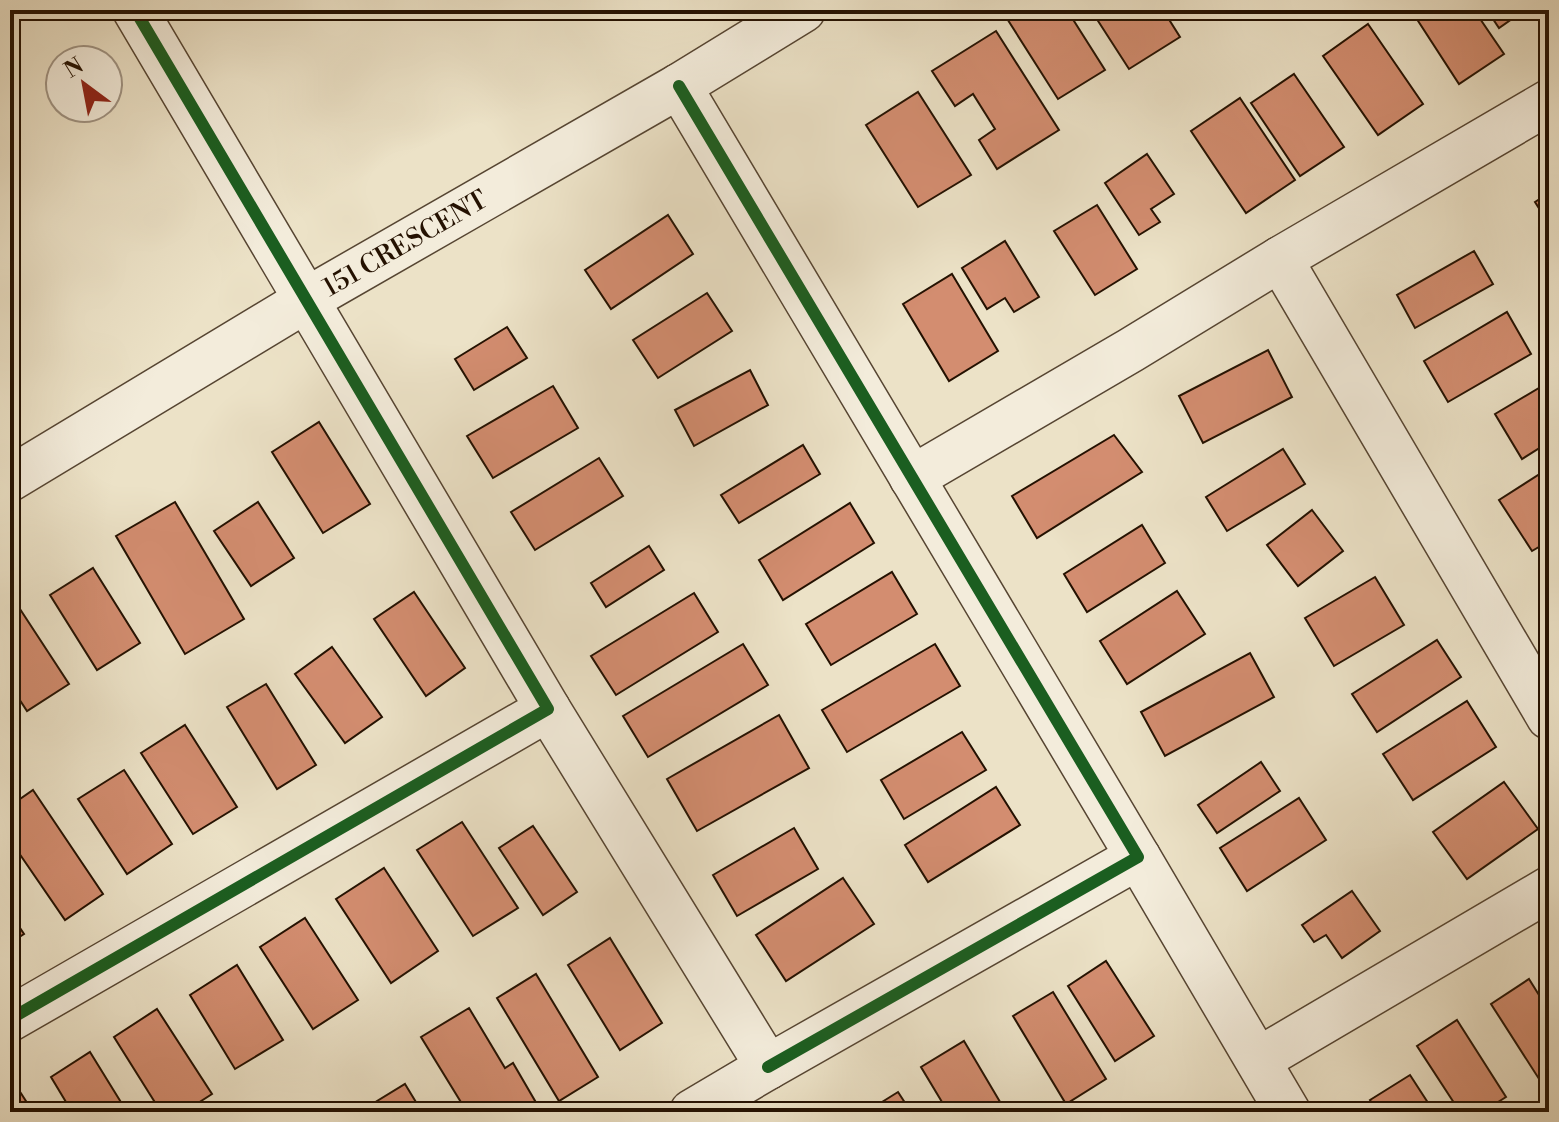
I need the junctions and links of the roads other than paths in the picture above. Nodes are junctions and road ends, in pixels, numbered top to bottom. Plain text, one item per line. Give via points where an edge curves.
1 (135, 10) edge
2 (803, 10) edge
3 (679, 86) junction
4 (1549, 102) edge
5 (1280, 259) junction
6 (308, 299) junction
7 (912, 478) junction
8 (10, 479) edge
9 (548, 709) junction
10 (1549, 717) edge
11 (1138, 857) junction
12 (1549, 889) edge
13 (10, 1019) edge
14 (1258, 1060) junction
15 (768, 1067) junction
16 (692, 1112) edge
17 (1288, 1112) edge

1 - 6 street
2 - 3 street, 151 CRESCENT
3 - 6 street, 151 CRESCENT
3 - 7 street
4 - 5 street
5 - 7 street
5 - 10 street
6 - 8 street, 151 CRESCENT
6 - 9 street
7 - 11 street
9 - 13 street
9 - 15 street
11 - 14 street
11 - 15 street
12 - 14 street
14 - 17 street
15 - 16 street

